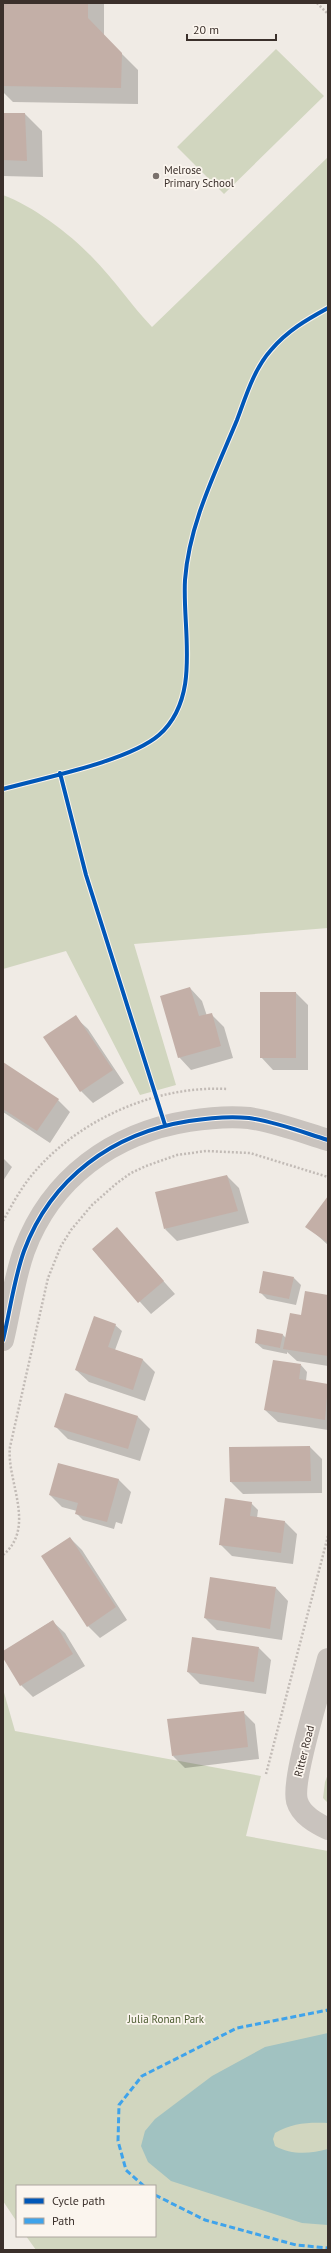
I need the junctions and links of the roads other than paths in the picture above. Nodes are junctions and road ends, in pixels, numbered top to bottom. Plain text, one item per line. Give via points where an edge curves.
1 (328, 1140) edge
2 (3, 1340) edge
3 (328, 1660) edge
4 (328, 1829) edge

1 - 2 street via 249,1118 207,1118 166,1125 125,1139 89,1161 62,1185 41,1215 24,1252
3 - 4 street, Ritter Road via 297,1780 297,1802 310,1820

